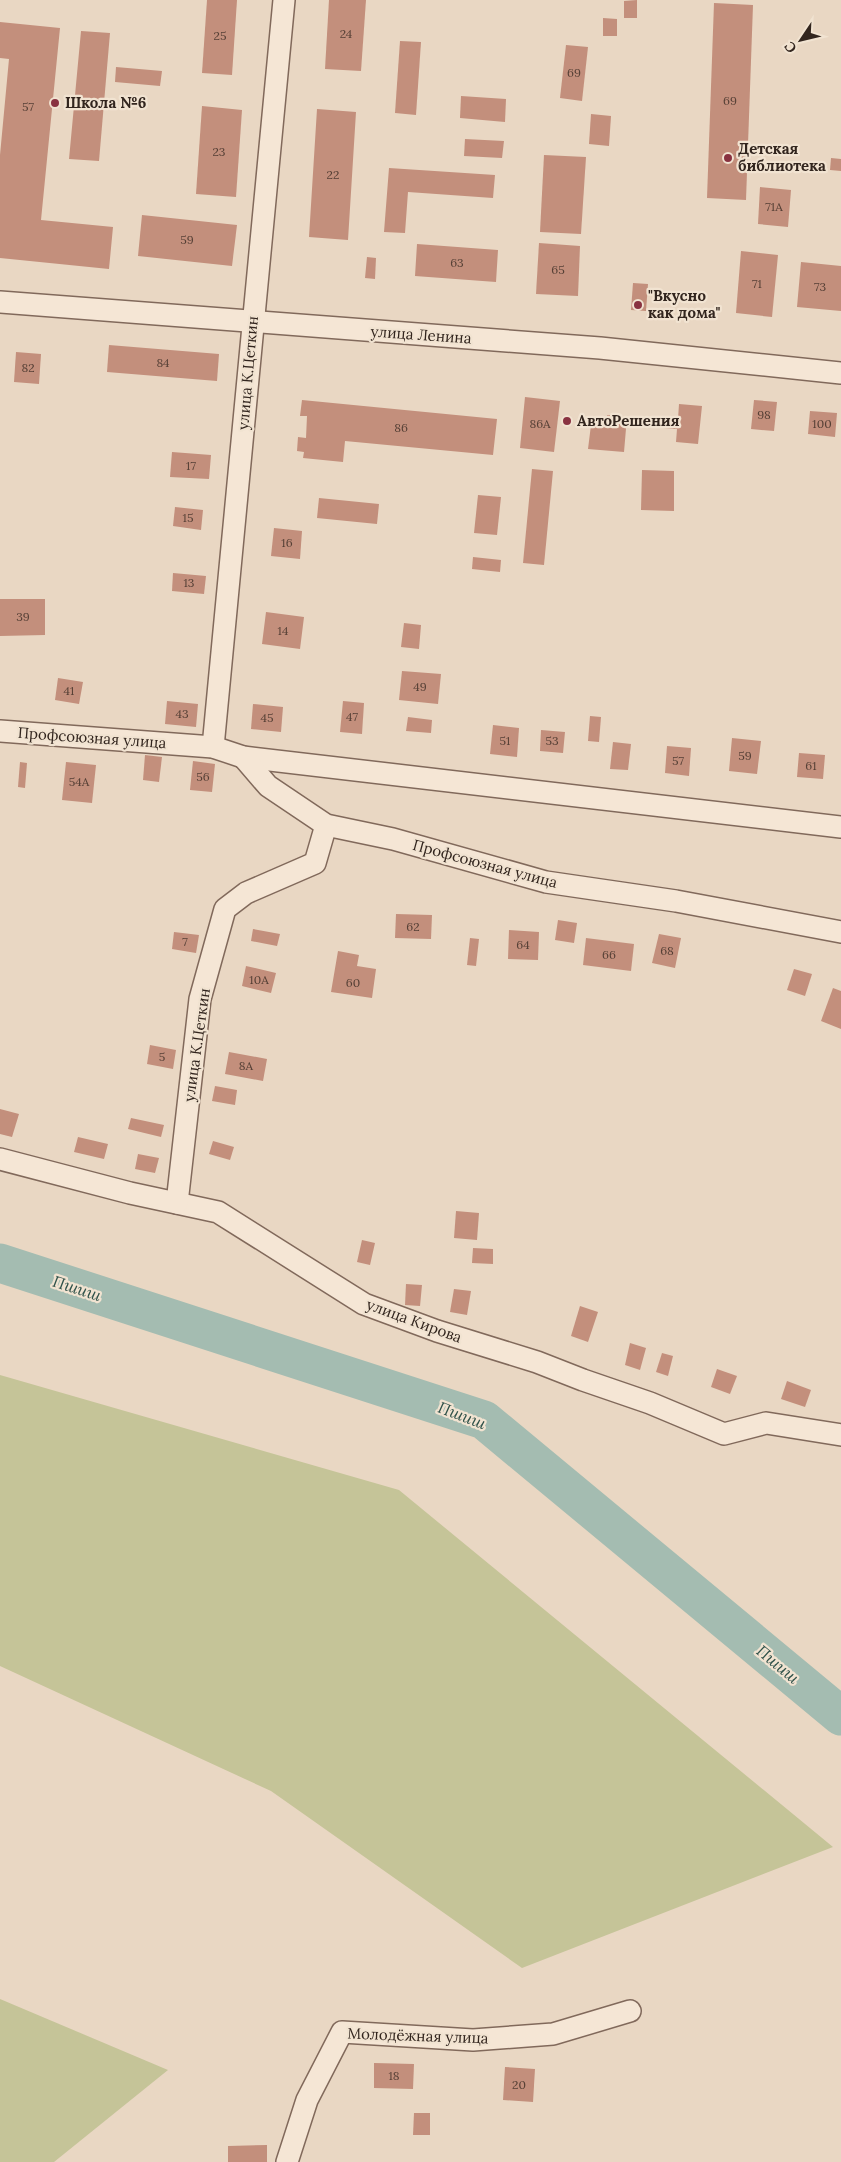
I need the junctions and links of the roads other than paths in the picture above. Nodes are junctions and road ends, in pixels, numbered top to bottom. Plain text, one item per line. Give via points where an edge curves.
1 (284, 0) edge
2 (0, 302) edge
3 (253, 323) junction
4 (841, 373) edge
5 (0, 731) edge
6 (213, 747) junction
7 (243, 757) junction
8 (326, 825) junction
9 (841, 827) edge
10 (841, 932) edge
11 (0, 1159) edge
12 (177, 1203) junction
13 (841, 1435) edge
14 (630, 2011) dead end
15 (287, 2162) edge

1 - 3 street, улица К.Цеткин
2 - 3 street, улица Ленина
3 - 4 street, улица Ленина via 600,348
3 - 6 street, улица К.Цеткин
5 - 6 street, Профсоюзная улица
6 - 7 street, Профсоюзная улица
7 - 8 street, Профсоюзная улица via 268,786
7 - 9 street, Профсоюзная улица
8 - 10 street, Профсоюзная улица via 393,839 546,882 676,901
8 - 12 street, улица К.Цеткин via 315,862 246,893 225,909 200,999
11 - 12 street, улица Кирова
12 - 13 street, улица Кирова via 218,1212 364,1304 650,1402 724,1434 766,1423
14 - 15 street, Молодёжная улица via 543,2035 473,2040 342,2032 307,2100

